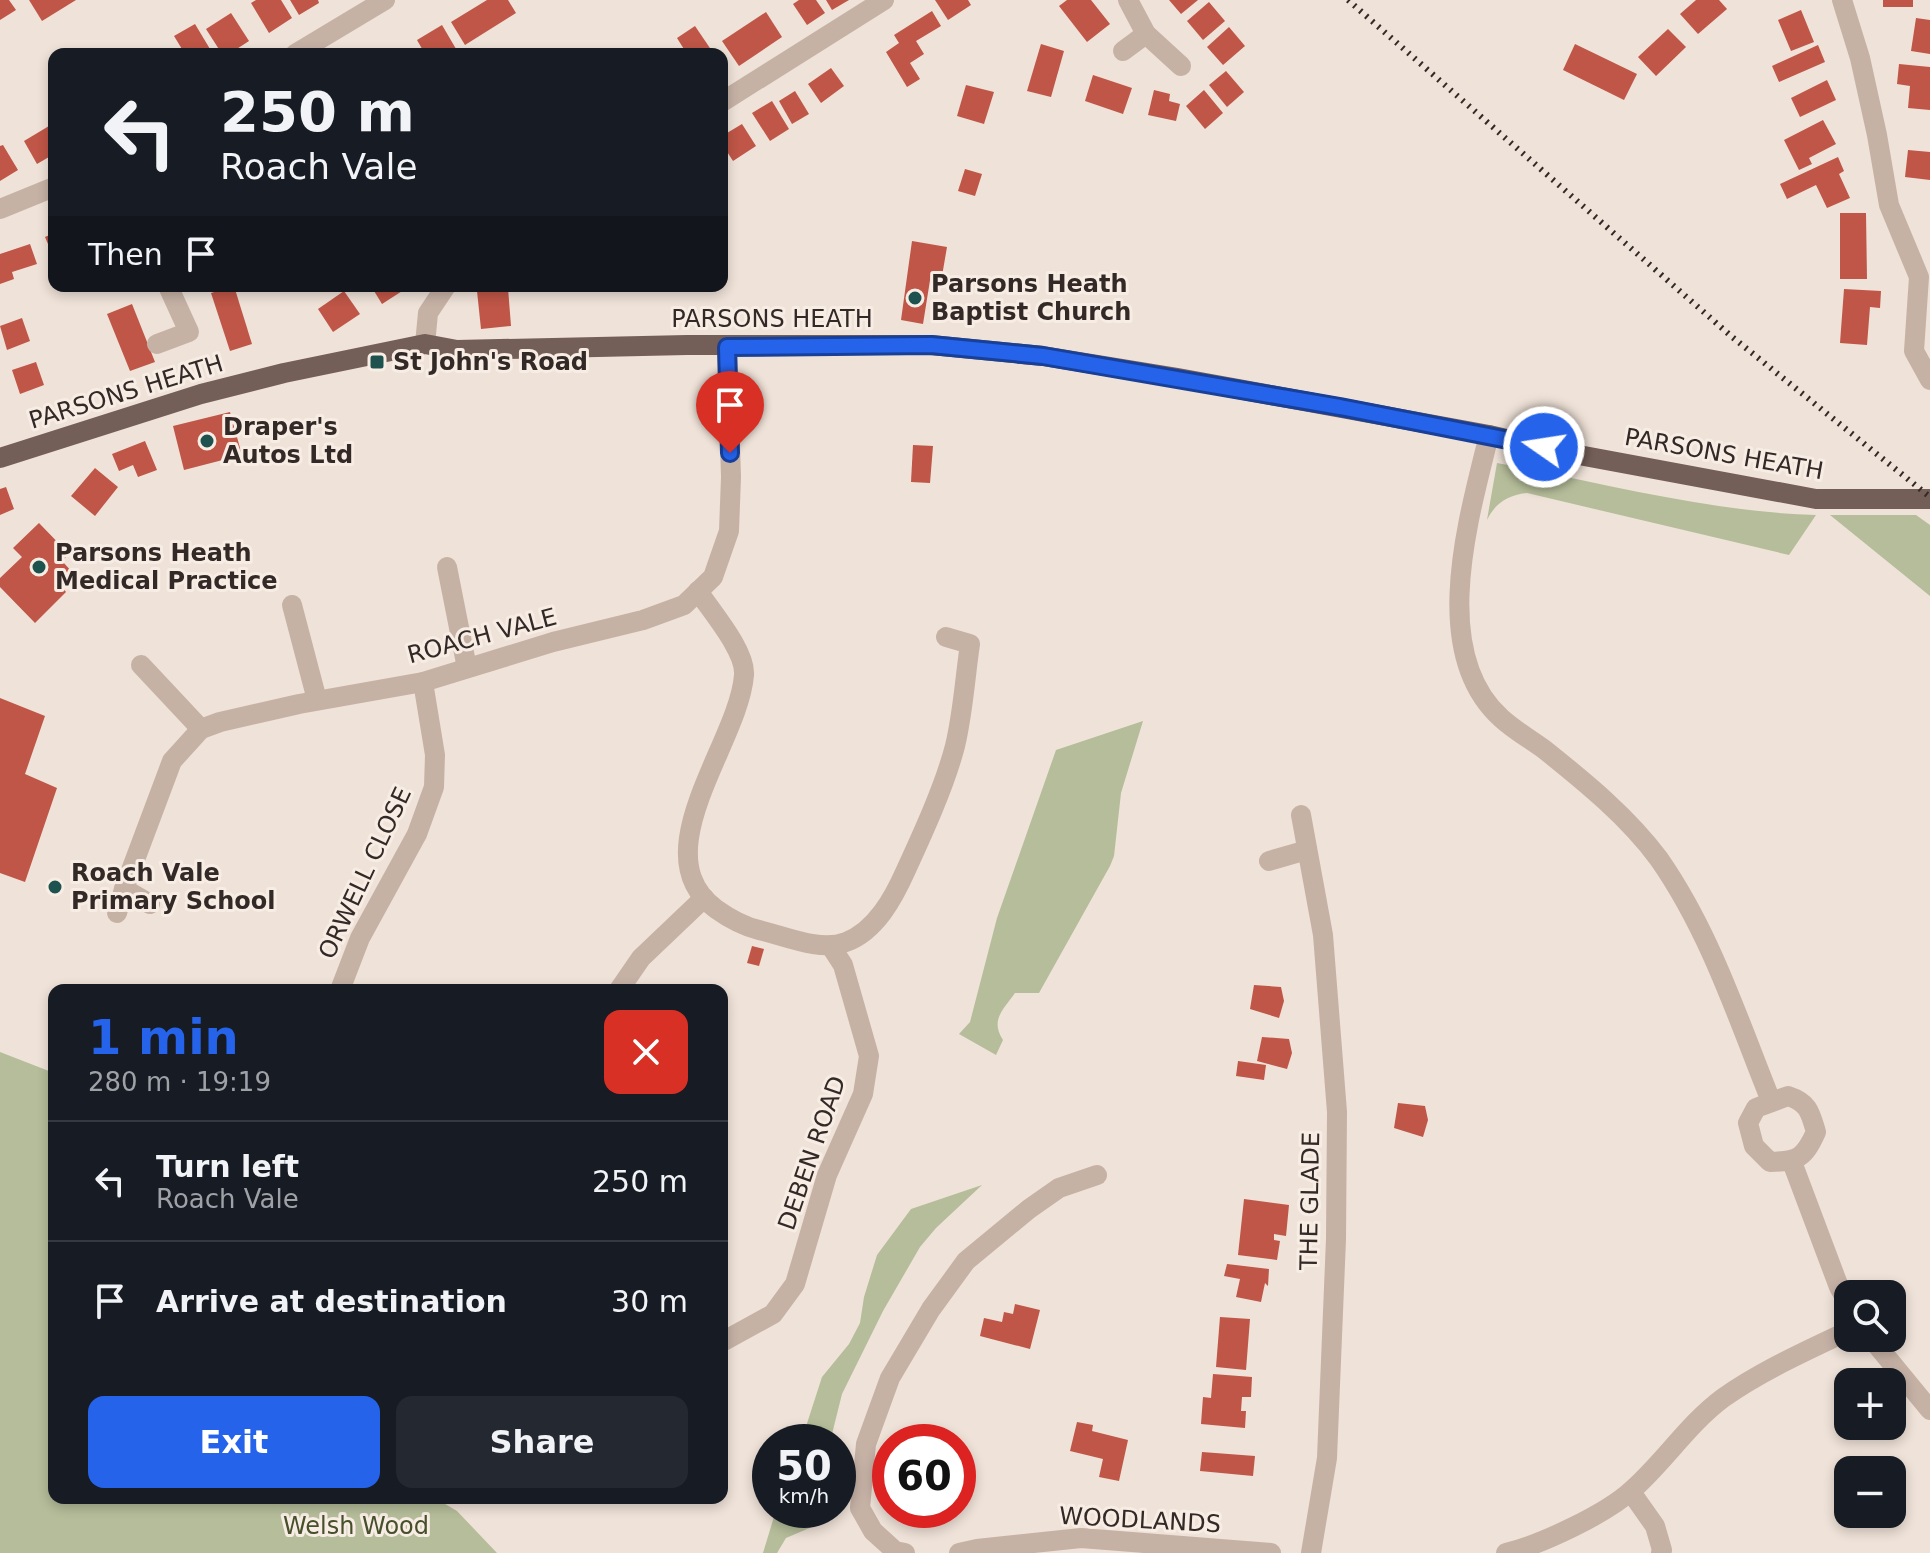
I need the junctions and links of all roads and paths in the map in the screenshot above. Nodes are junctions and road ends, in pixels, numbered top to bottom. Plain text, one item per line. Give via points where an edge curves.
1 (385, 0) edge
2 (884, 0) edge
3 (1128, 0) edge
4 (1842, 0) edge
5 (1146, 34) junction
6 (305, 48) edge
7 (1123, 51) dead end
8 (1181, 66) dead end
9 (728, 98) edge
10 (48, 189) edge
11 (0, 209) edge
12 (1924, 271) edge
13 (171, 292) edge
14 (442, 292) edge
15 (157, 344) dead end
16 (425, 344) junction
17 (727, 347) junction
18 (1930, 380) edge
19 (1489, 435) junction
20 (0, 458) edge
21 (1930, 499) edge
22 (447, 567) dead end
23 (698, 591) junction
24 (292, 605) dead end
25 (946, 637) dead end
26 (141, 665) dead end
27 (467, 668) junction
28 (423, 682) junction
29 (317, 700) junction
30 (201, 729) junction
31 (1301, 815) dead end
32 (1307, 850) junction
33 (1269, 861) dead end
34 (124, 889) junction
35 (704, 898) junction
36 (150, 904) dead end
37 (117, 913) dead end
38 (832, 948) junction
39 (342, 984) edge
40 (623, 984) edge
41 (1771, 1101) junction
42 (1792, 1162) junction
43 (1097, 1175) dead end
44 (1836, 1280) edge
45 (1834, 1338) edge
46 (728, 1339) edge
47 (1882, 1352) edge
48 (1930, 1410) edge
49 (1631, 1492) junction
50 (1518, 1552) edge
51 (905, 1553) edge
52 (959, 1553) edge
53 (1271, 1553) edge
54 (1311, 1553) edge
55 (1661, 1553) edge

1 - 6 street
2 - 9 street
3 - 5 street
4 - 12 street via 1860,58 1889,205
5 - 7 street
5 - 8 street
10 - 11 street
12 - 18 street via 1914,351
13 - 15 street via 189,332
14 - 16 street via 428,313
16 - 17 main road, PARSONS HEATH via 457,350
16 - 20 main road, PARSONS HEATH via 201,394
17 - 19 main road, PARSONS HEATH via 931,345 1043,356
17 - 23 street, ROACH VALE via 729,531 713,577
19 - 21 main road, PARSONS HEATH via 1816,499
19 - 41 street via 1461,576 1459,630 1475,686 1501,718 1593,789 1658,858 1698,922
22 - 27 street
23 - 27 street, ROACH VALE via 684,605 643,620
23 - 35 street via 735,644 745,672 687,837 688,862
24 - 29 street
25 - 38 street via 970,644 955,747 897,892 873,924
26 - 30 street
27 - 28 street, ROACH VALE
28 - 29 street, ROACH VALE
28 - 39 street, ORWELL CLOSE via 435,755 434,787 417,834 360,938
29 - 30 street, ROACH VALE
30 - 34 street via 172,761
31 - 32 street, THE GLADE
32 - 33 street
32 - 54 street, THE GLADE via 1323,935 1337,1112 1327,1458
34 - 36 street
34 - 37 street
35 - 38 street via 741,926
35 - 40 street via 641,958
38 - 46 street, DEBEN ROAD via 843,965 869,1056 863,1094 827,1175 795,1284 773,1314
41 - 42 street via 1756,1108 1748,1123 1754,1146 1770,1162
41 - 42 street via 1788,1096 1802,1101 1810,1113 1816,1132 1806,1152
42 - 44 street
43 - 51 street via 1059,1188 966,1261 890,1378 866,1444 860,1508 873,1531 895,1551
45 - 49 street via 1722,1399
47 - 48 street
49 - 50 street via 1574,1527
49 - 55 street via 1655,1526
52 - 53 street, WOODLANDS via 1081,1538

